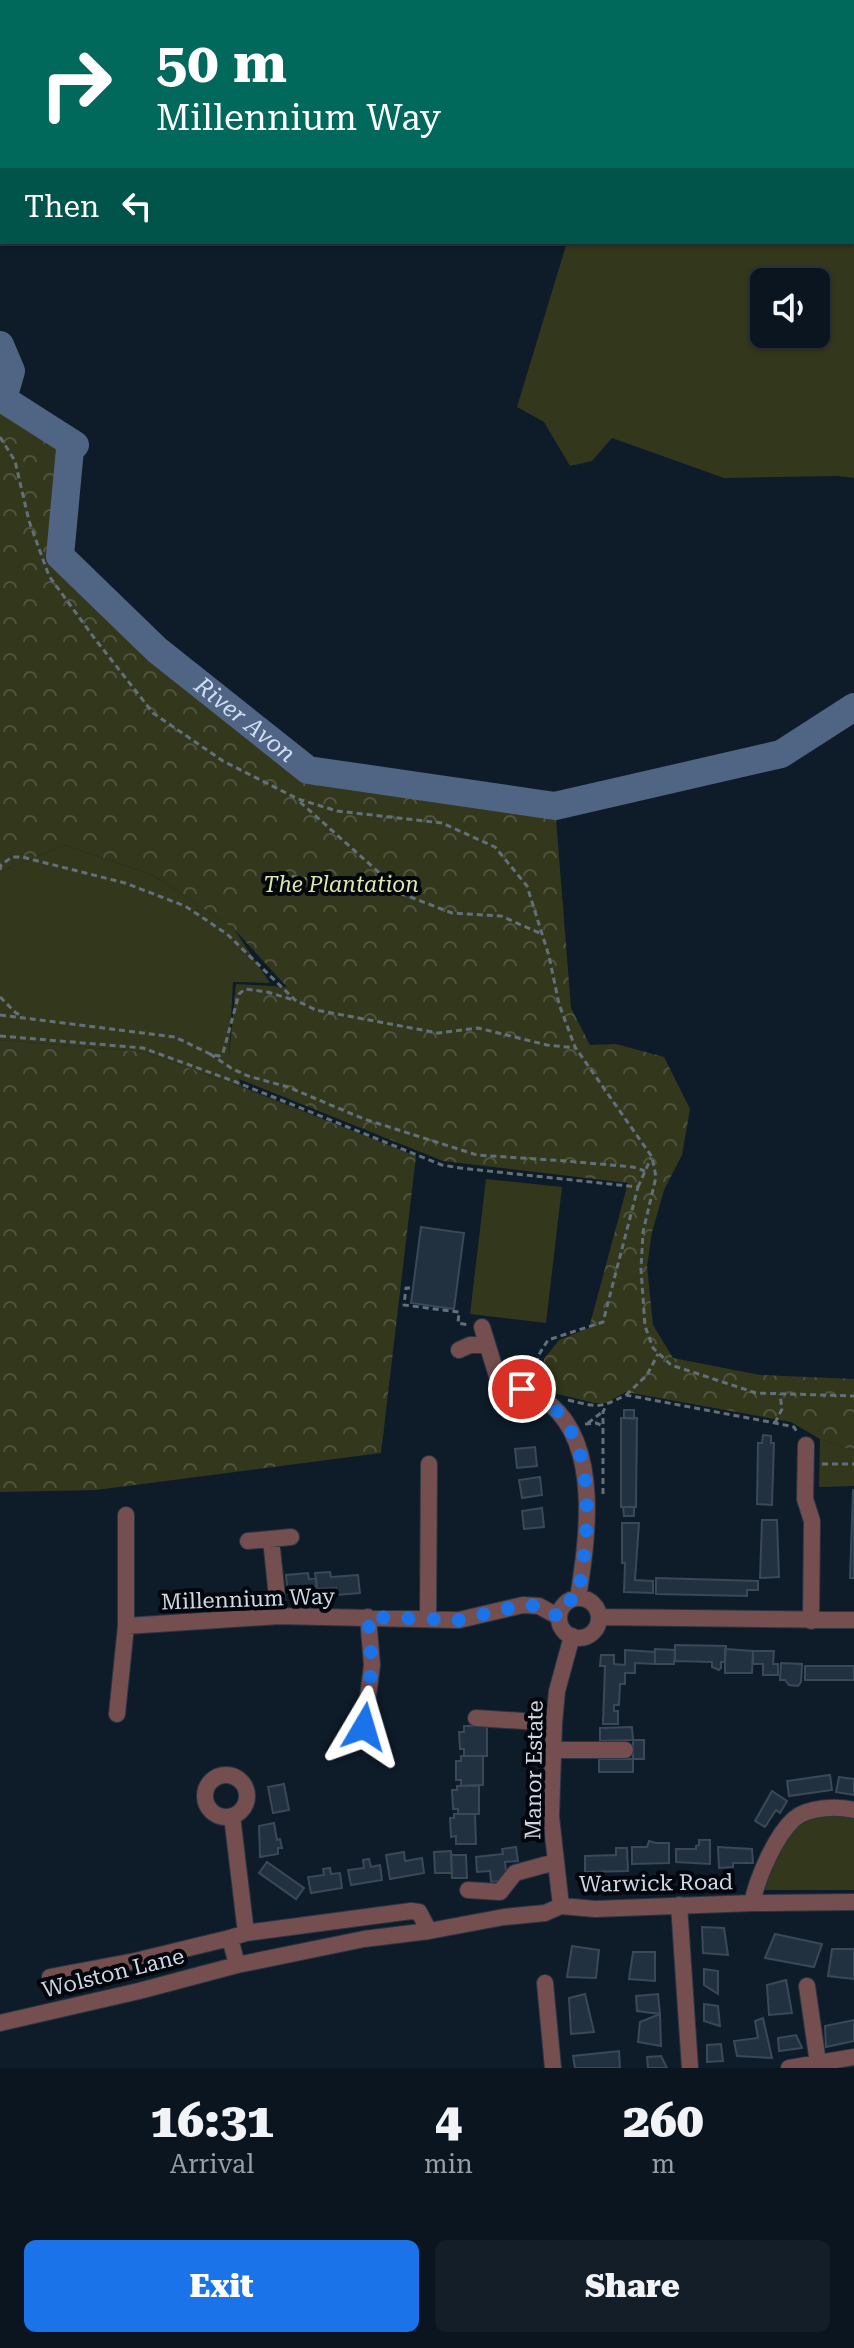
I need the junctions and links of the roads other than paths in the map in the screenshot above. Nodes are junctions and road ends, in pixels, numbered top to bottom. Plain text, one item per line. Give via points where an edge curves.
1 (482, 1327) dead end
2 (487, 1345) junction
3 (459, 1350) dead end
4 (806, 1445) road end
5 (429, 1464) dead end
6 (126, 1515) dead end
7 (291, 1537) dead end
8 (271, 1539) junction
9 (248, 1541) dead end
10 (578, 1598) junction
11 (279, 1616) junction
12 (368, 1617) junction
13 (559, 1617) junction
14 (599, 1617) junction
15 (428, 1619) junction
16 (854, 1620) edge
17 (811, 1621) junction
18 (126, 1626) junction
19 (572, 1636) junction
20 (368, 1696) junction
21 (350, 1698) dead end
22 (117, 1714) dead end
23 (476, 1718) dead end
24 (554, 1723) junction
25 (364, 1727) dead end
26 (553, 1750) junction
27 (625, 1750) dead end
28 (854, 1810) edge
29 (232, 1816) dead end
30 (555, 1862) junction
31 (468, 1890) dead end
32 (854, 1902) edge
33 (752, 1903) junction
34 (679, 1905) junction
35 (561, 1906) junction
36 (271, 1930) junction
37 (429, 1931) junction
38 (238, 1935) junction
39 (274, 1958) junction
40 (135, 1961) junction
41 (237, 1965) junction
42 (50, 1977) dead end
43 (545, 1983) dead end
44 (807, 1986) dead end
45 (144, 1989) junction
46 (0, 2023) edge
47 (854, 2057) edge
48 (818, 2063) junction
49 (553, 2068) edge
50 (690, 2068) edge
51 (789, 2068) edge

1 - 2 street
2 - 3 street
2 - 10 street via 497,1376 529,1386 553,1407 583,1461 587,1540
4 - 17 street
5 - 15 street
6 - 18 street
7 - 8 street
8 - 9 street
8 - 11 street
10 - 13 street via 567,1602
10 - 14 street via 592,1603
11 - 12 street, Millennium Way
11 - 18 street, Millennium Way
12 - 15 street, Millennium Way
12 - 20 street
13 - 15 street, Millennium Way via 539,1606 523,1605 459,1620
13 - 19 street
14 - 17 street
14 - 19 street via 592,1633
16 - 17 street
18 - 22 street
19 - 24 street, Manor Estate
20 - 21 street
20 - 25 street
23 - 24 street via 498,1713
24 - 26 street, Manor Estate
26 - 27 street
26 - 30 street, Manor Estate
28 - 33 street, Warwick Road via 824,1808 796,1817 757,1880
29 - 38 street
30 - 31 street via 515,1873 500,1892
30 - 35 street, Manor Estate
32 - 33 street, Warwick Road
33 - 34 street, Warwick Road
34 - 35 street, Warwick Road
34 - 50 street
35 - 37 street, Wolston Lane
36 - 37 street, Wolston Lane via 411,1911 419,1912
36 - 38 street, Wolston Lane
36 - 39 street
37 - 39 street, Wolston Lane
38 - 40 street, Wolston Lane
38 - 41 street
39 - 41 street, Wolston Lane
40 - 42 street, Wolston Lane
40 - 45 street
41 - 45 street, Wolston Lane
43 - 49 street
44 - 48 street
45 - 46 street, Wolston Lane
47 - 48 street
48 - 51 street

